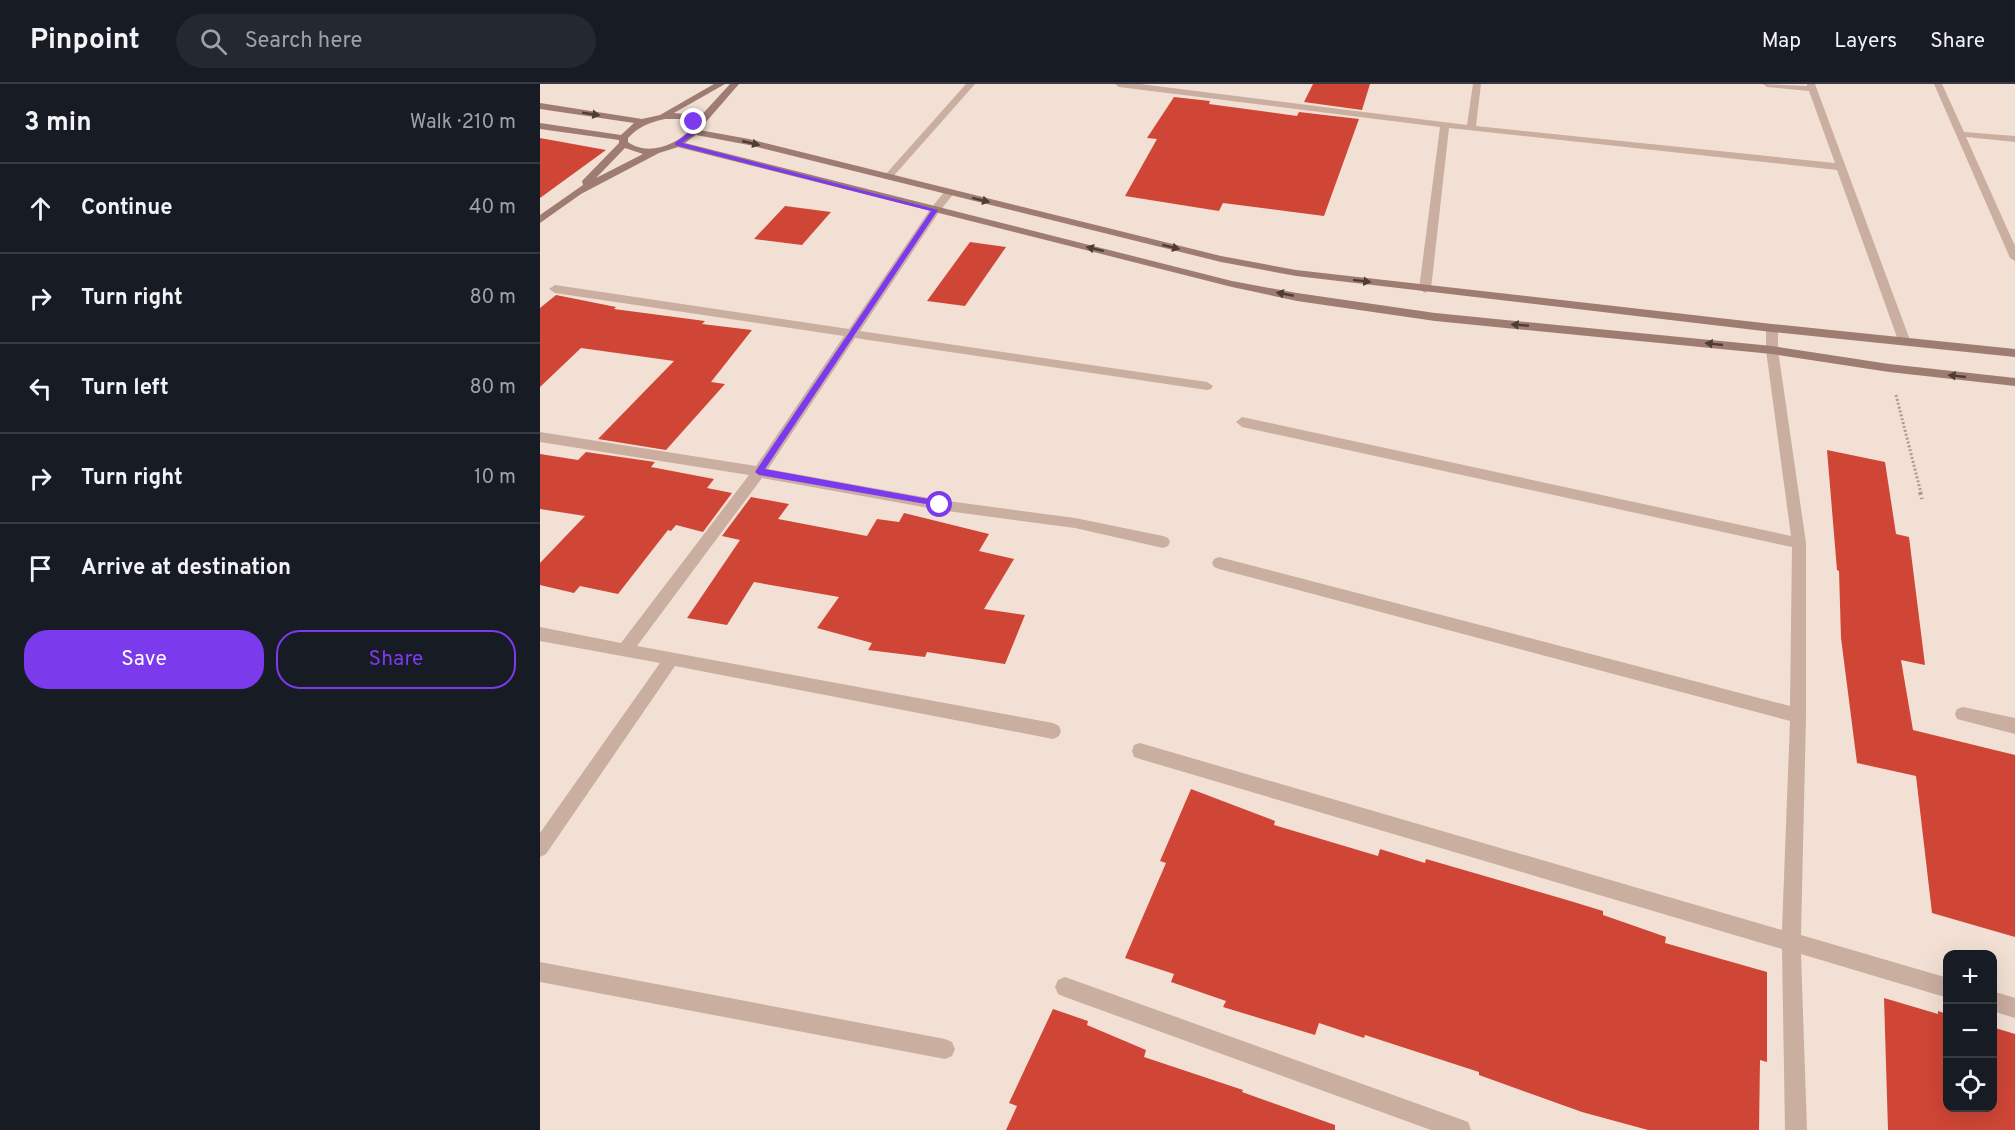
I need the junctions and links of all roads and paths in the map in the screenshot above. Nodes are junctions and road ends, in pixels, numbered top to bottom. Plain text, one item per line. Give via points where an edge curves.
1 (722, 84) edge
2 (735, 84) edge
3 (971, 84) edge
4 (1119, 84) edge
5 (1477, 84) edge
6 (1767, 84) edge
7 (1938, 84) edge
8 (1133, 85) edge
9 (1811, 86) edge
10 (540, 106) edge
11 (661, 117) junction
12 (642, 122) junction
13 (1446, 124) junction
14 (540, 126) edge
15 (1471, 128) junction
16 (695, 129) junction
17 (1960, 134) junction
18 (2015, 139) edge
19 (623, 140) junction
20 (677, 144) junction
21 (658, 150) junction
22 (1841, 167) junction
23 (888, 177) junction
24 (578, 192) junction
25 (950, 192) junction
26 (935, 210) junction
27 (540, 220) edge
28 (2001, 227) junction
29 (2015, 228) edge
30 (2015, 258) edge
31 (555, 289) dead end
32 (1425, 289) junction
33 (1772, 328) junction
34 (853, 334) junction
35 (1904, 340) junction
36 (1772, 350) junction
37 (2015, 353) edge
38 (1889, 368) junction
39 (2015, 382) edge
40 (1207, 386) dead end
41 (1242, 422) dead end
42 (540, 437) edge
43 (759, 472) junction
44 (1922, 499) dead end
45 (1163, 542) dead end
46 (1799, 543) junction
47 (1219, 563) dead end
48 (540, 633) edge
49 (625, 650) junction
50 (671, 660) junction
51 (1963, 714) dead end
52 (1798, 716) junction
53 (2015, 726) edge
54 (1053, 731) dead end
55 (1140, 751) dead end
56 (540, 848) edge
57 (1791, 942) junction
58 (540, 972) edge
59 (1065, 987) dead end
60 (1943, 987) edge
61 (1997, 1003) edge
62 (2015, 1008) edge
63 (945, 1049) dead end
64 (1460, 1130) edge
65 (1796, 1130) edge

1 - 11 street
2 - 16 street
3 - 23 street
4 - 8 street
5 - 15 street
6 - 9 street
7 - 17 street
8 - 13 street
9 - 22 street
10 -> 12 street
11 - 12 street
11 - 16 street via 689,118
12 - 19 street via 627,132
13 - 15 street
13 - 32 street
14 - 19 street
15 - 22 street
16 - 20 street
16 -> 23 street
17 - 18 street
17 - 28 street
19 - 21 street via 635,150
19 - 24 street
20 - 21 street
20 - 26 street
21 - 24 street
22 - 35 street
23 - 25 street
24 - 27 street
25 - 26 street
25 -> 32 street via 1230,261
26 - 34 street
36 -> 26 street via 1435,317 1297,297
28 - 29 street
28 - 30 street
31 - 34 street
32 - 33 street
33 - 35 street
33 - 36 street
34 - 40 street
34 - 43 street
35 - 37 street
36 - 38 street
36 - 46 street
39 -> 38 street
38 - 44 path
41 - 46 street
42 - 43 street
43 - 45 street via 940,505 1076,523
43 - 49 street
46 - 52 street
47 - 52 street
48 - 49 street
49 - 50 street
50 - 54 street
50 - 56 street
51 - 53 street
52 - 57 street
55 - 57 street
57 - 60 street
57 - 65 street
58 - 63 street
59 - 64 street
61 - 62 street

